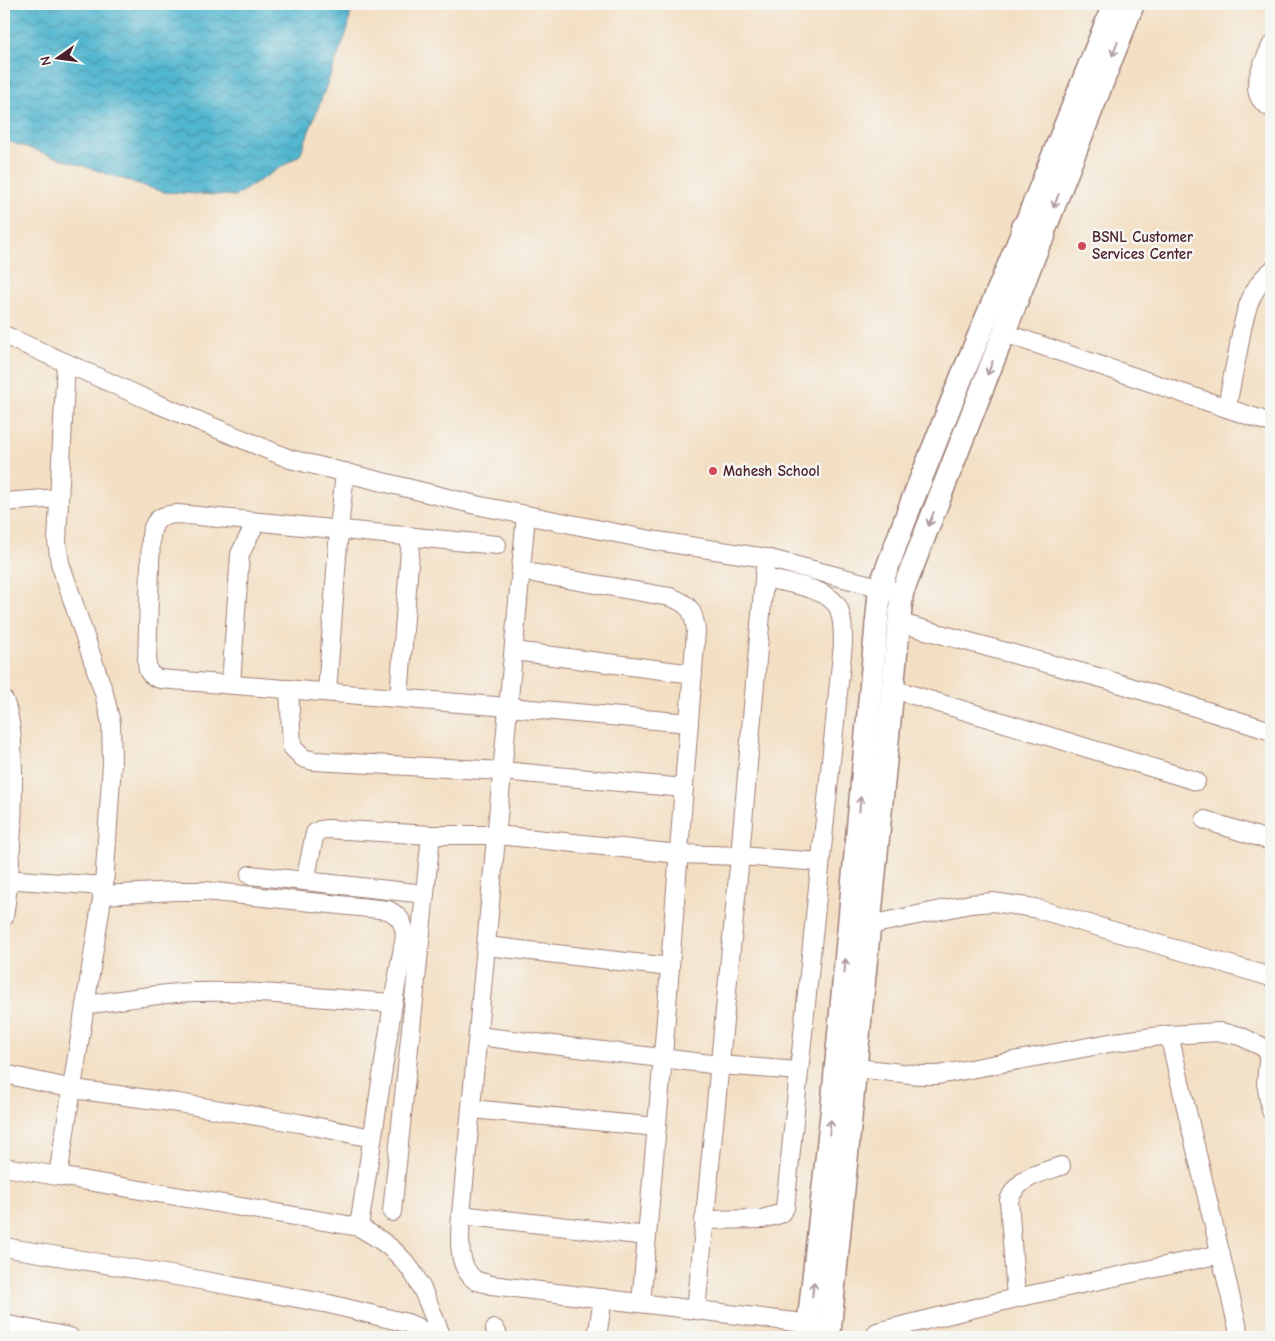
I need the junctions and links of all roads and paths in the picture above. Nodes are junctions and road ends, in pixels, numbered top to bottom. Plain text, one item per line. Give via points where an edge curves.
1 (1114, 4) edge
2 (1133, 4) edge
3 (1271, 46) edge
4 (1271, 108) edge
5 (1033, 232) junction
6 (1271, 271) edge
7 (1004, 333) junction
8 (4, 335) edge
9 (66, 363) junction
10 (1227, 408) junction
11 (1271, 424) edge
12 (345, 472) junction
13 (59, 498) junction
14 (4, 502) edge
15 (526, 515) junction
16 (256, 522) junction
17 (338, 530) junction
18 (412, 536) junction
19 (497, 545) dead end
20 (766, 558) junction
21 (521, 570) junction
22 (764, 578) junction
23 (880, 587) junction
24 (902, 593) junction
25 (900, 623) junction
26 (514, 651) junction
27 (693, 674) junction
28 (231, 684) junction
29 (288, 689) junction
30 (893, 689) junction
31 (327, 692) junction
32 (399, 698) junction
33 (4, 700) edge
34 (508, 707) junction
35 (689, 724) junction
36 (1271, 731) edge
37 (503, 771) junction
38 (1196, 781) dead end
39 (684, 788) junction
40 (1205, 820) dead end
41 (431, 835) junction
42 (497, 835) junction
43 (1271, 841) edge
44 (679, 854) junction
45 (740, 856) junction
46 (820, 862) junction
47 (250, 874) dead end
48 (7, 879) edge
49 (305, 881) junction
50 (103, 890) junction
51 (425, 894) junction
52 (4, 917) edge
53 (870, 925) junction
54 (487, 946) junction
55 (670, 967) junction
56 (1271, 977) edge
57 (393, 1003) junction
58 (86, 1005) junction
59 (1169, 1035) junction
60 (478, 1036) junction
61 (1270, 1051) edge
62 (663, 1057) junction
63 (719, 1065) junction
64 (856, 1068) junction
65 (799, 1071) junction
66 (4, 1074) edge
67 (73, 1089) junction
68 (472, 1109) junction
69 (1271, 1111) edge
70 (657, 1127) junction
71 (372, 1138) junction
72 (1061, 1166) dead end
73 (4, 1167) edge
74 (58, 1176) junction
75 (392, 1212) dead end
76 (461, 1215) junction
77 (704, 1220) junction
78 (359, 1227) junction
79 (647, 1236) junction
80 (4, 1247) edge
81 (1220, 1254) junction
82 (603, 1298) junction
83 (1016, 1298) junction
84 (641, 1303) junction
85 (696, 1310) junction
86 (4, 1324) edge
87 (819, 1331) edge
88 (877, 1332) dead end
89 (70, 1337) edge
90 (427, 1337) edge
91 (442, 1337) edge
92 (597, 1337) edge
93 (1240, 1337) edge

1 - 5 main road
2 -> 5 main road
3 - 4 street via 1257,82 1257,92 1261,101
5 - 7 main road
5 - 23 main road via 918,486
6 - 10 street via 1255,289 1244,319
7 - 10 street
7 -> 24 main road
8 - 9 street
9 - 12 street via 290,459
9 - 13 street
10 - 11 street
12 - 15 street
12 - 17 street
13 - 14 street
13 - 50 street via 57,541 60,562 104,693 111,724 112,763
15 - 20 street via 651,540
15 - 21 street
16 - 17 street
16 - 28 street via 240,554
16 - 28 street via 169,515 157,520 151,534 146,662 149,673 160,679
17 - 18 street
17 - 31 street
18 - 19 street
18 - 32 street
20 - 22 street
20 - 23 street
21 - 26 street
21 - 27 street via 682,601 695,617
22 - 45 street
22 - 46 street via 830,597 843,624
23 - 24 street
87 -> 23 main road via 832,1110
24 - 25 main road
25 - 30 main road
25 - 36 street via 1105,679
26 - 27 street
26 - 34 street
27 - 35 street
28 - 29 street
29 - 31 street
29 - 37 street via 292,747 303,758
30 - 38 street
30 - 53 main road
31 - 32 street
32 - 34 street
33 - 48 street via 12,736 13,806
34 - 35 street
34 - 37 street
35 - 39 street
37 - 39 street
37 - 42 street
39 - 44 street
40 - 43 street
41 - 42 street
41 - 49 street via 320,830 313,838
41 - 51 street
42 - 44 street
42 - 54 street
44 - 45 street
44 - 55 street
45 - 46 street
45 - 63 street
46 - 65 street
47 - 49 street
48 - 50 street
48 - 52 street
49 - 51 street
50 - 57 street via 205,892 388,910 399,917 405,936
50 - 58 street
51 - 75 street
53 - 56 street via 970,904 1010,903
53 - 64 main road
54 - 55 street
54 - 60 street
55 - 62 street
57 - 58 street via 210,992
57 - 71 street
58 - 67 street
59 - 61 street via 1220,1032 1240,1036
59 - 64 street via 938,1075
59 - 81 street
60 - 62 street
60 - 68 street
61 - 69 street via 1266,1083
62 - 63 street
62 - 70 street
63 - 65 street
63 - 77 street
64 - 87 main road
65 - 77 street via 785,1208 780,1214 762,1219
66 - 67 street
67 - 71 street via 178,1103
67 - 74 street
68 - 70 street
68 - 76 street
70 - 79 street
71 - 78 street
72 - 83 street via 1026,1179 1012,1192 1009,1200
73 - 74 street
74 - 78 street
76 - 79 street
76 - 82 street via 462,1260 476,1280 491,1285
77 - 85 street
78 - 91 street via 405,1261
79 - 84 street
80 - 90 street via 329,1304 416,1326
81 - 83 street
81 - 93 street
82 - 84 street
82 - 92 street
83 - 88 street
84 - 85 street
85 - 87 street
86 - 89 street

